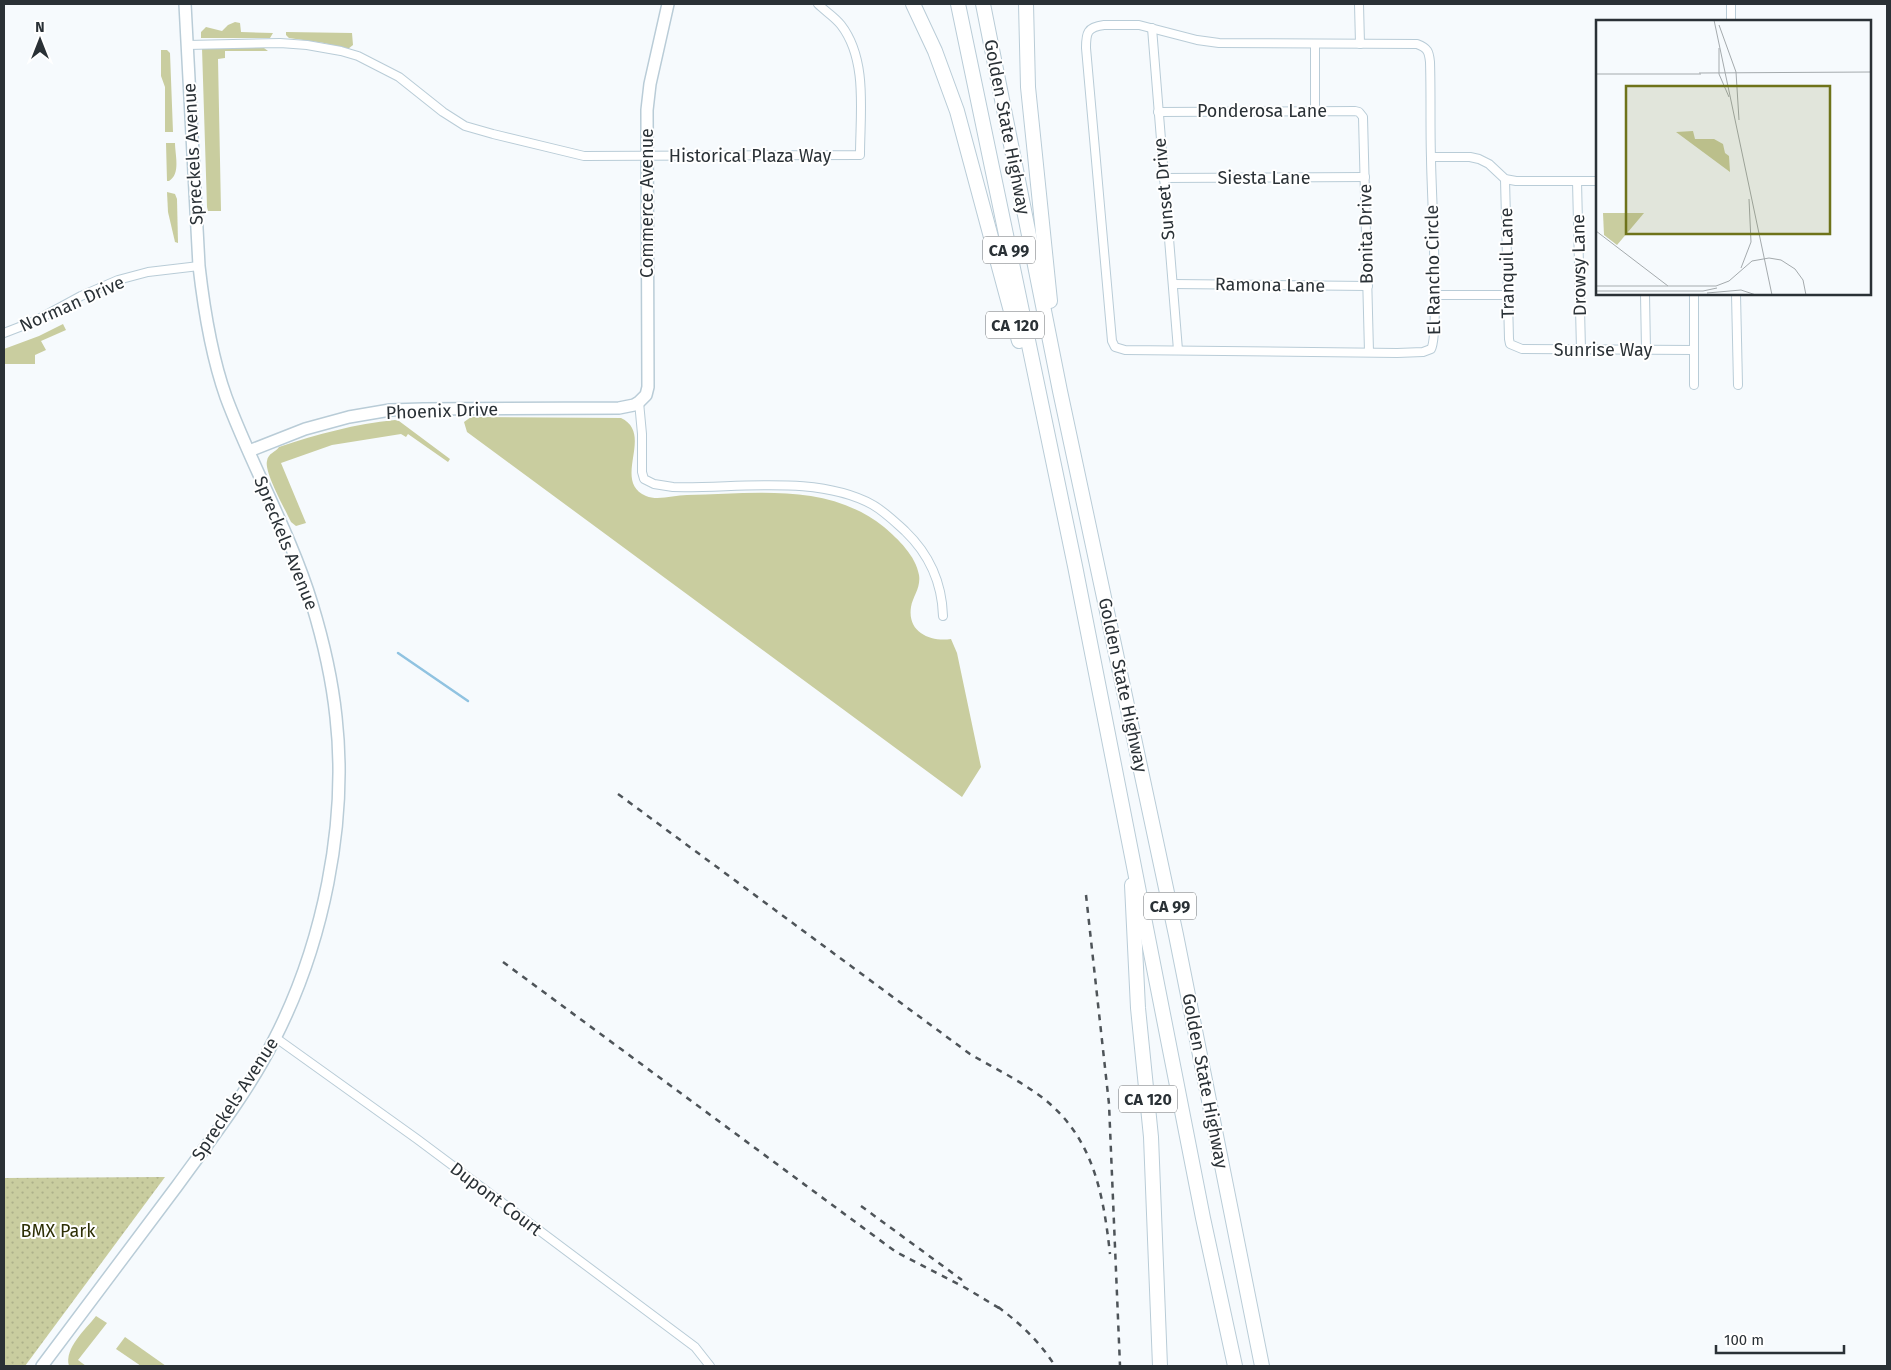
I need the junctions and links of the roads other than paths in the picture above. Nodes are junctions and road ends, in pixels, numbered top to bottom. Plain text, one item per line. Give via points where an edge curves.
1 (185, 4) edge
2 (668, 4) edge
3 (818, 4) edge
4 (913, 4) edge
5 (958, 4) edge
6 (983, 4) edge
7 (1026, 4) edge
8 (1359, 4) edge
9 (1731, 4) edge
10 (1731, 20) edge
11 (1152, 28) junction
12 (1315, 44) junction
13 (1360, 44) junction
14 (187, 45) junction
15 (1315, 110) junction
16 (1158, 112) junction
17 (1363, 117) joint
18 (646, 156) junction
19 (1431, 157) junction
20 (1365, 177) junction
21 (1164, 178) junction
22 (1505, 179) junction
23 (1577, 181) junction
24 (1596, 181) edge
25 (199, 266) junction
26 (1172, 284) junction
27 (1368, 286) junction
28 (1435, 295) junction
29 (1507, 295) junction
30 (1645, 295) edge
31 (1694, 295) edge
32 (1736, 295) edge
33 (4, 333) edge
34 (1513, 346) joint
35 (1178, 350) junction
36 (1581, 350) junction
37 (1646, 350) junction
38 (1694, 350) junction
39 (1369, 352) junction
40 (1738, 385) dead end
41 (1694, 386) dead end
42 (1060, 391) junction
43 (639, 402) junction
44 (249, 451) junction
45 (1060, 497) junction
46 (943, 616) dead end
47 (1129, 832) junction
48 (276, 1038) junction
49 (42, 1366) edge
50 (710, 1366) edge
51 (1160, 1366) edge
52 (1235, 1366) edge
53 (1262, 1366) edge

1 - 14 street, Spreckels Avenue
2 - 18 street, Commerce Avenue via 648,95
3 - 18 street, Historical Plaza Way via 841,25 859,70 860,155
4 - 45 highway, CA 120 via 957,111
5 - 45 highway, Golden State Highway / CA 99
6 - 42 highway, Golden State Highway / CA 99
7 - 42 highway, CA 120 via 1028,87
8 - 13 street
9 - 10 street
11 - 12 street, El Rancho Circle via 1219,43
11 - 16 street, Sunset Drive
11 - 35 street, El Rancho Circle via 1139,25 1095,26 1086,38 1086,48 1112,341 1115,347 1125,350
12 - 13 street, El Rancho Circle
12 - 15 street
13 - 19 street, El Rancho Circle via 1417,44 1428,51
14 - 18 street, Historical Plaza Way via 280,43 341,51 399,77 465,126 584,156
14 - 25 street, Spreckels Avenue
15 - 16 street, Ponderosa Lane
15 - 17 street, Ponderosa Lane via 1355,111
16 - 21 street, Sunset Drive
17 - 20 street, Bonita Drive
18 - 43 street, Commerce Avenue via 649,376 646,394
19 - 22 street via 1480,158
19 - 28 street, El Rancho Circle
20 - 21 street, Siesta Lane
20 - 27 street, Bonita Drive
21 - 26 street, Sunset Drive
22 - 23 street
22 - 29 street, Tranquil Lane
23 - 24 street
23 - 36 street, Drowsy Lane
25 - 33 street, Norman Drive via 148,272 118,280
25 - 44 street, Spreckels Avenue via 212,348 224,392
26 - 27 street, Ramona Lane
26 - 35 street, Sunset Drive
27 - 39 street, Bonita Drive
28 - 29 street
28 - 39 street, El Rancho Circle via 1431,349 1423,352
29 - 34 street, Tranquil Lane via 1509,340
30 - 37 street
31 - 38 street
32 - 40 street
34 - 36 street, Sunrise Way via 1522,350
35 - 39 street, El Rancho Circle
36 - 37 street, Sunrise Way
37 - 38 street, Sunrise Way
38 - 41 street
42 - 53 highway, Golden State Highway / CA 99 via 1174,925
43 - 44 street, Phoenix Drive via 619,408 390,410 305,429
43 - 46 street via 644,479 673,487 826,488 873,505 892,518 928,560 942,599
44 - 48 street, Spreckels Avenue via 304,577 317,621 329,672 338,755 332,858 321,913 303,975
45 - 47 highway, Golden State Highway / CA 99
47 - 51 highway, CA 120 via 1138,1008 1151,1137
47 - 52 highway, Golden State Highway / CA 99 via 1203,1218
48 - 49 street, Spreckels Avenue via 225,1121
48 - 50 street, Dupont Court via 688,1341

